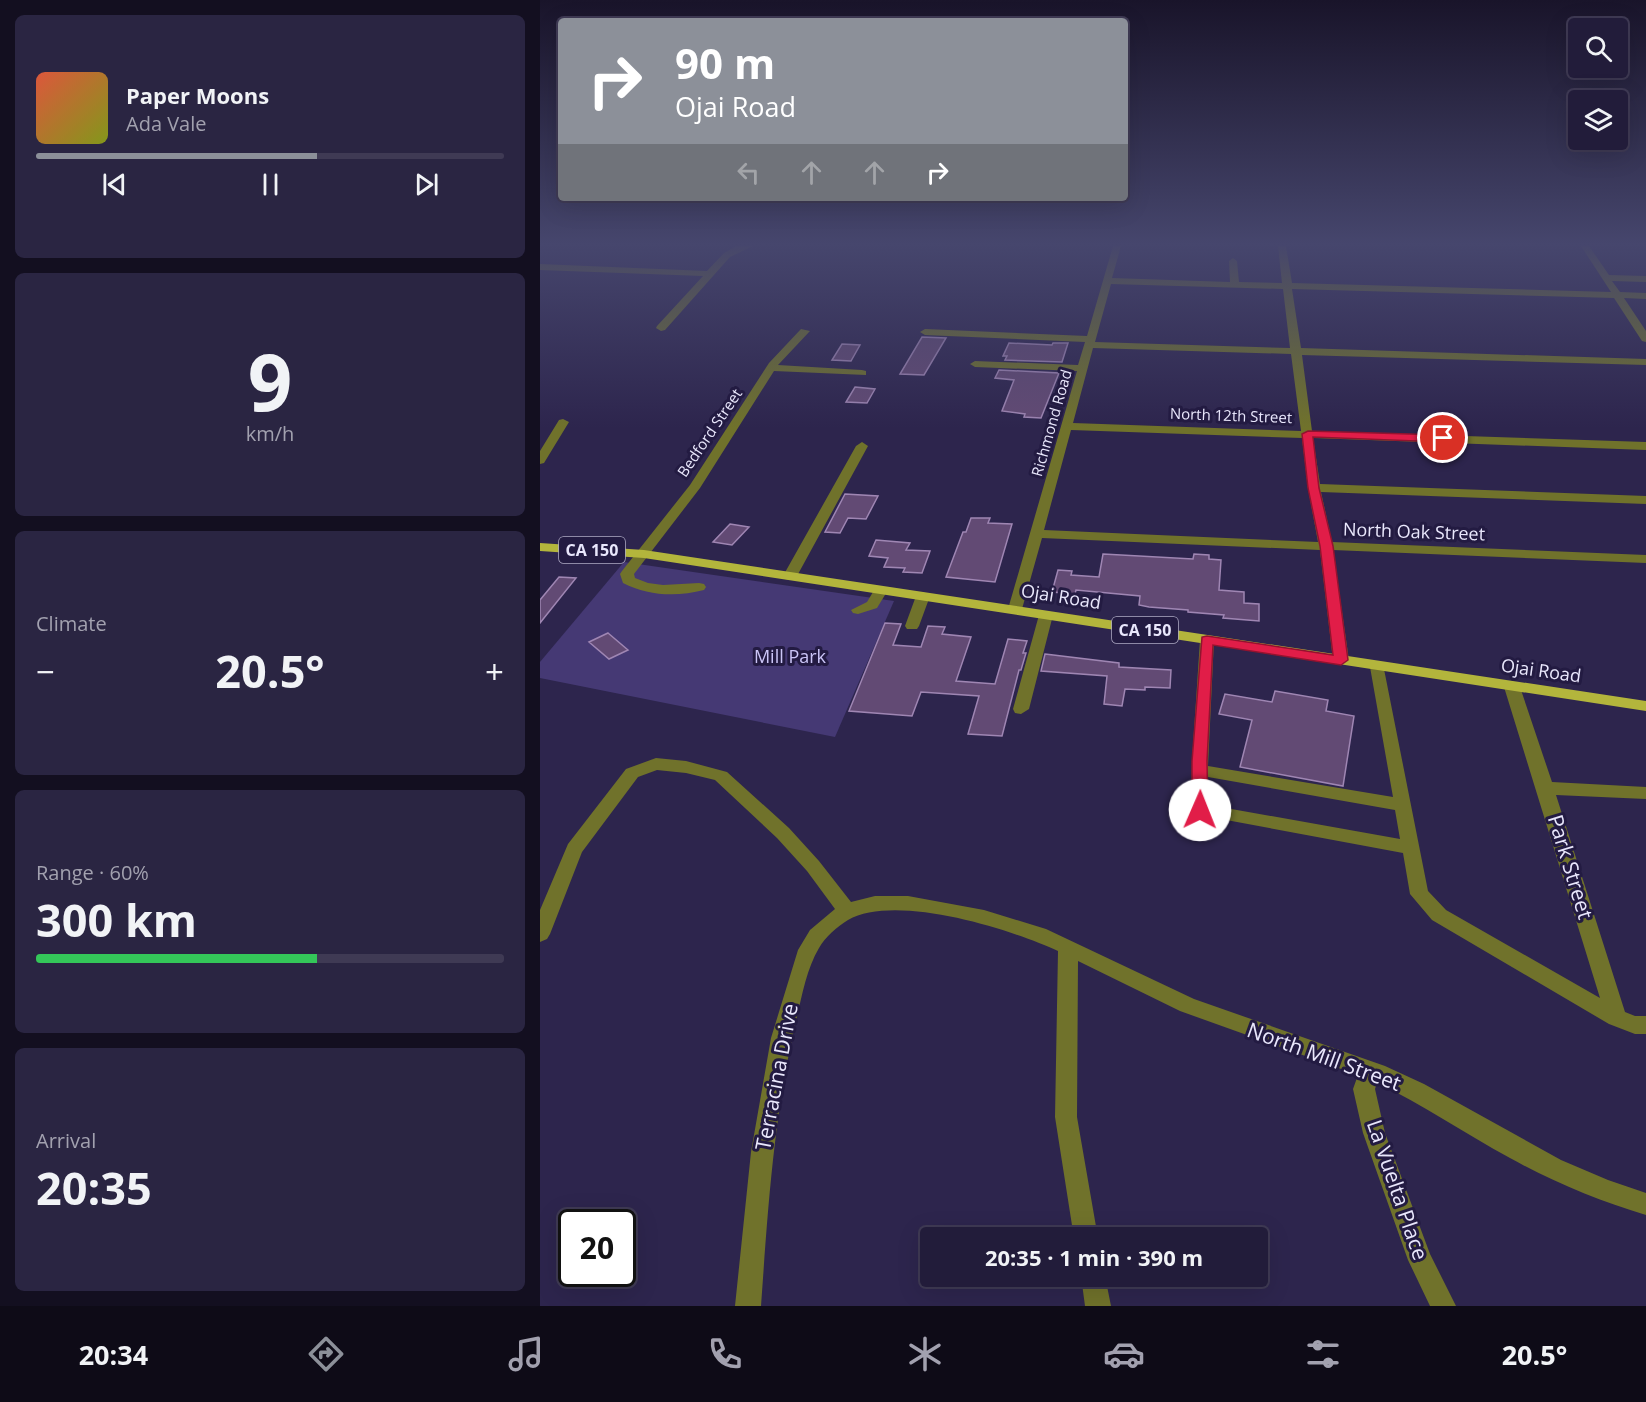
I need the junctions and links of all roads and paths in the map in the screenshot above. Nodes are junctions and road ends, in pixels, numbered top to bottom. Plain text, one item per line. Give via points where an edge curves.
1 (680, 307) edge
2 (1100, 307) edge
3 (1290, 307) edge
4 (1625, 307) edge
5 (661, 328) dead end
6 (805, 331) dead end
7 (925, 332) dead end
8 (1646, 339) edge
9 (1090, 342) junction
10 (1296, 351) junction
11 (1646, 362) edge
12 (975, 364) dead end
13 (773, 368) junction
14 (1083, 368) junction
15 (862, 373) dead end
16 (562, 422) dead end
17 (1066, 426) junction
18 (1308, 434) junction
19 (862, 446) dead end
20 (1646, 446) edge
21 (540, 460) edge
22 (1314, 488) junction
23 (1646, 500) edge
24 (1036, 534) junction
25 (1326, 546) junction
26 (540, 547) edge
27 (644, 554) junction
28 (1646, 559) edge
29 (790, 576) junction
30 (699, 587) dead end
31 (881, 590) junction
32 (923, 596) junction
33 (1015, 609) junction
34 (858, 610) dead end
35 (1046, 615) junction
36 (912, 626) dead end
37 (1207, 640) junction
38 (1341, 660) junction
39 (1378, 667) junction
40 (1512, 687) junction
41 (1646, 706) edge
42 (1021, 709) dead end
43 (1200, 771) junction
44 (1545, 788) junction
45 (1646, 793) edge
46 (1403, 805) junction
47 (1411, 848) junction
48 (848, 912) junction
49 (995, 919) joint
50 (540, 934) edge
51 (1068, 948) junction
52 (1616, 1018) junction
53 (1646, 1025) edge
54 (1370, 1071) junction
55 (1646, 1204) edge
56 (1084, 1227) edge
57 (1095, 1287) edge
58 (748, 1306) edge
59 (1098, 1306) edge
60 (1443, 1306) edge

1 - 5 street
2 - 9 street, Richmond Road
3 - 10 street
4 - 8 street
6 - 13 street, Bedford Street via 793,340
7 - 9 street
9 - 10 street
9 - 14 street, Richmond Road
10 - 11 street
10 - 18 street
12 - 14 street
13 - 15 street
13 - 27 street, Bedford Street via 724,444
14 - 17 street, Richmond Road
16 - 21 street
17 - 18 street, North 12th Street
17 - 24 street, Richmond Road
18 - 20 street, North 12th Street
18 - 22 street
19 - 29 street
22 - 23 street
22 - 25 street
24 - 25 street, North Oak Street
24 - 33 street, Richmond Road
25 - 28 street, North Oak Street
25 - 38 street
26 - 27 main road, Ojai Road / CA 150
27 - 29 main road, Ojai Road / CA 150
27 - 30 street, Bedford Street via 627,574 628,580 663,589
29 - 31 main road, Ojai Road / CA 150
31 - 32 main road, Ojai Road / CA 150
31 - 34 street via 872,605
32 - 33 main road, Ojai Road / CA 150
32 - 36 street
33 - 35 main road, Ojai Road / CA 150
35 - 37 main road, Ojai Road / CA 150
35 - 42 street
37 - 38 main road, Ojai Road / CA 150
37 - 43 street
38 - 39 main road, Ojai Road / CA 150
39 - 40 main road, Ojai Road / CA 150
39 - 46 street
40 - 41 main road, Ojai Road / CA 150
40 - 44 street, Park Street
43 - 46 street
43 - 47 street via 1200,810 1207,813
44 - 45 street
44 - 52 street, Park Street
46 - 47 street
47 - 52 street via 1419,894 1439,915
48 - 49 street, Terracina Drive via 890,900
48 - 50 street via 783,833 721,776 656,764 632,773 574,849
48 - 58 street, Terracina Drive via 820,932 804,956 779,1044 762,1157
49 - 51 street, North Mill Street
51 - 54 street, North Mill Street via 1183,1004
51 - 56 street via 1066,1117
52 - 53 street
54 - 55 street, North Mill Street via 1404,1085 1544,1164 1599,1190
54 - 60 street, La Vuelta Place via 1364,1089 1374,1132 1420,1260
57 - 59 street

